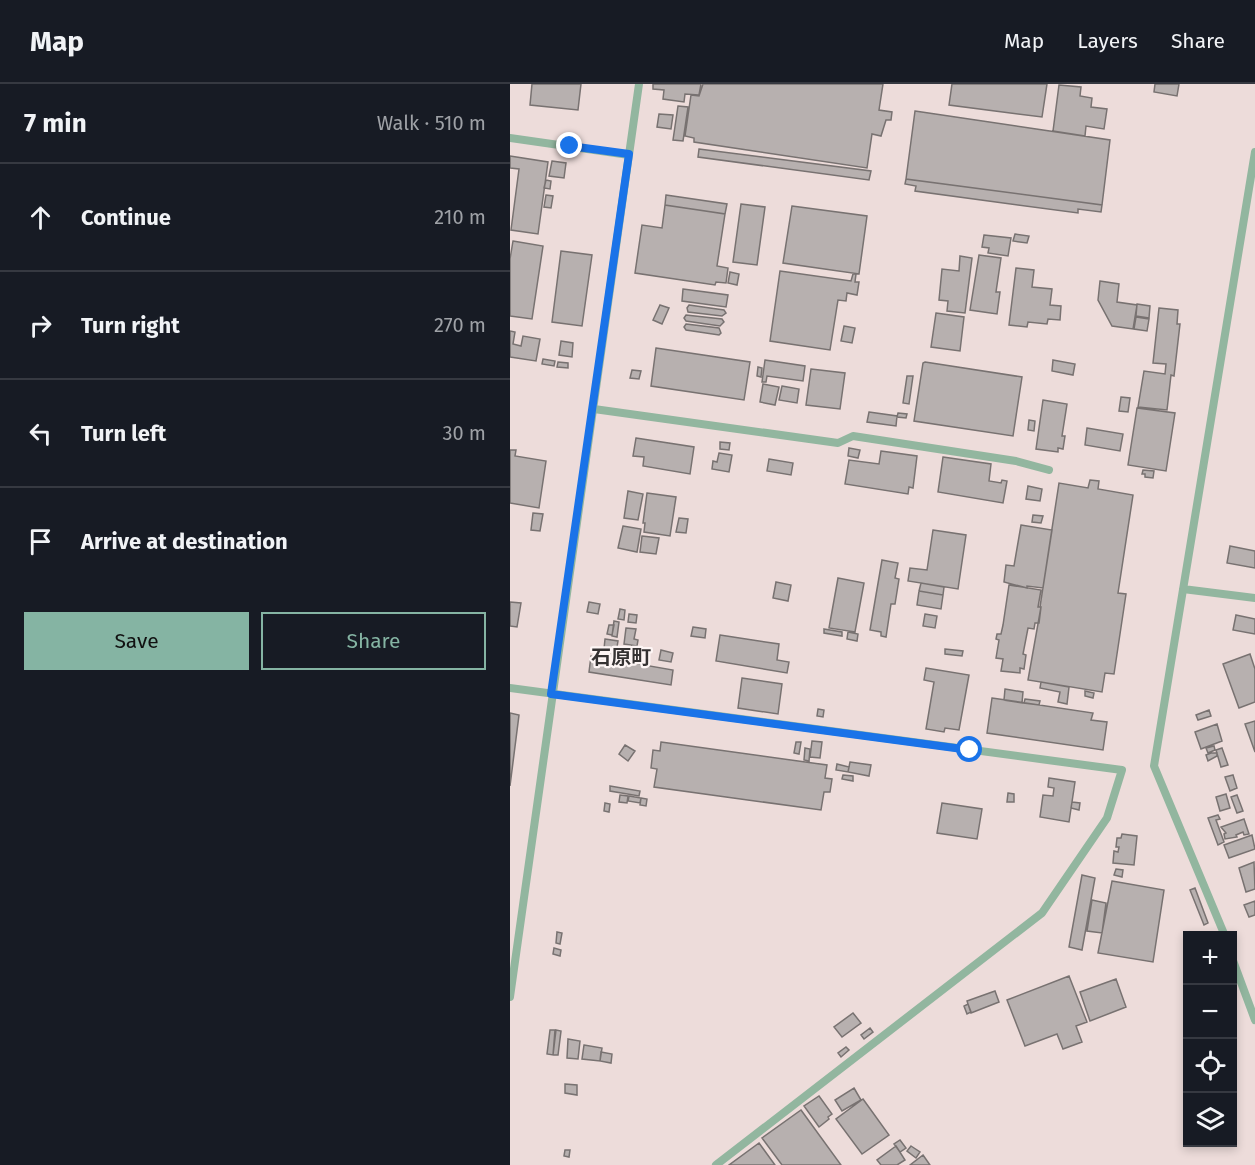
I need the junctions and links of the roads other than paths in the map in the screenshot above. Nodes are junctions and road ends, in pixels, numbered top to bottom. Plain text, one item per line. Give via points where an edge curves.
1 (639, 84) edge
2 (510, 138) edge
3 (1255, 152) edge
4 (629, 154) junction
5 (594, 409) junction
6 (1049, 470) dead end
7 (1183, 589) junction
8 (1255, 598) edge
9 (510, 688) edge
10 (551, 694) junction
11 (1222, 931) edge
12 (1237, 969) edge
13 (510, 997) edge
14 (1255, 1020) edge
15 (716, 1165) edge

1 - 4 lane
2 - 4 lane
3 - 7 lane
4 - 5 lane
5 - 6 lane via 838,444 853,436 1016,461
5 - 10 lane
7 - 8 lane
7 - 11 lane via 1154,766
9 - 10 lane
10 - 13 lane
10 - 15 lane via 1122,770 1107,818 1042,913
12 - 14 lane

